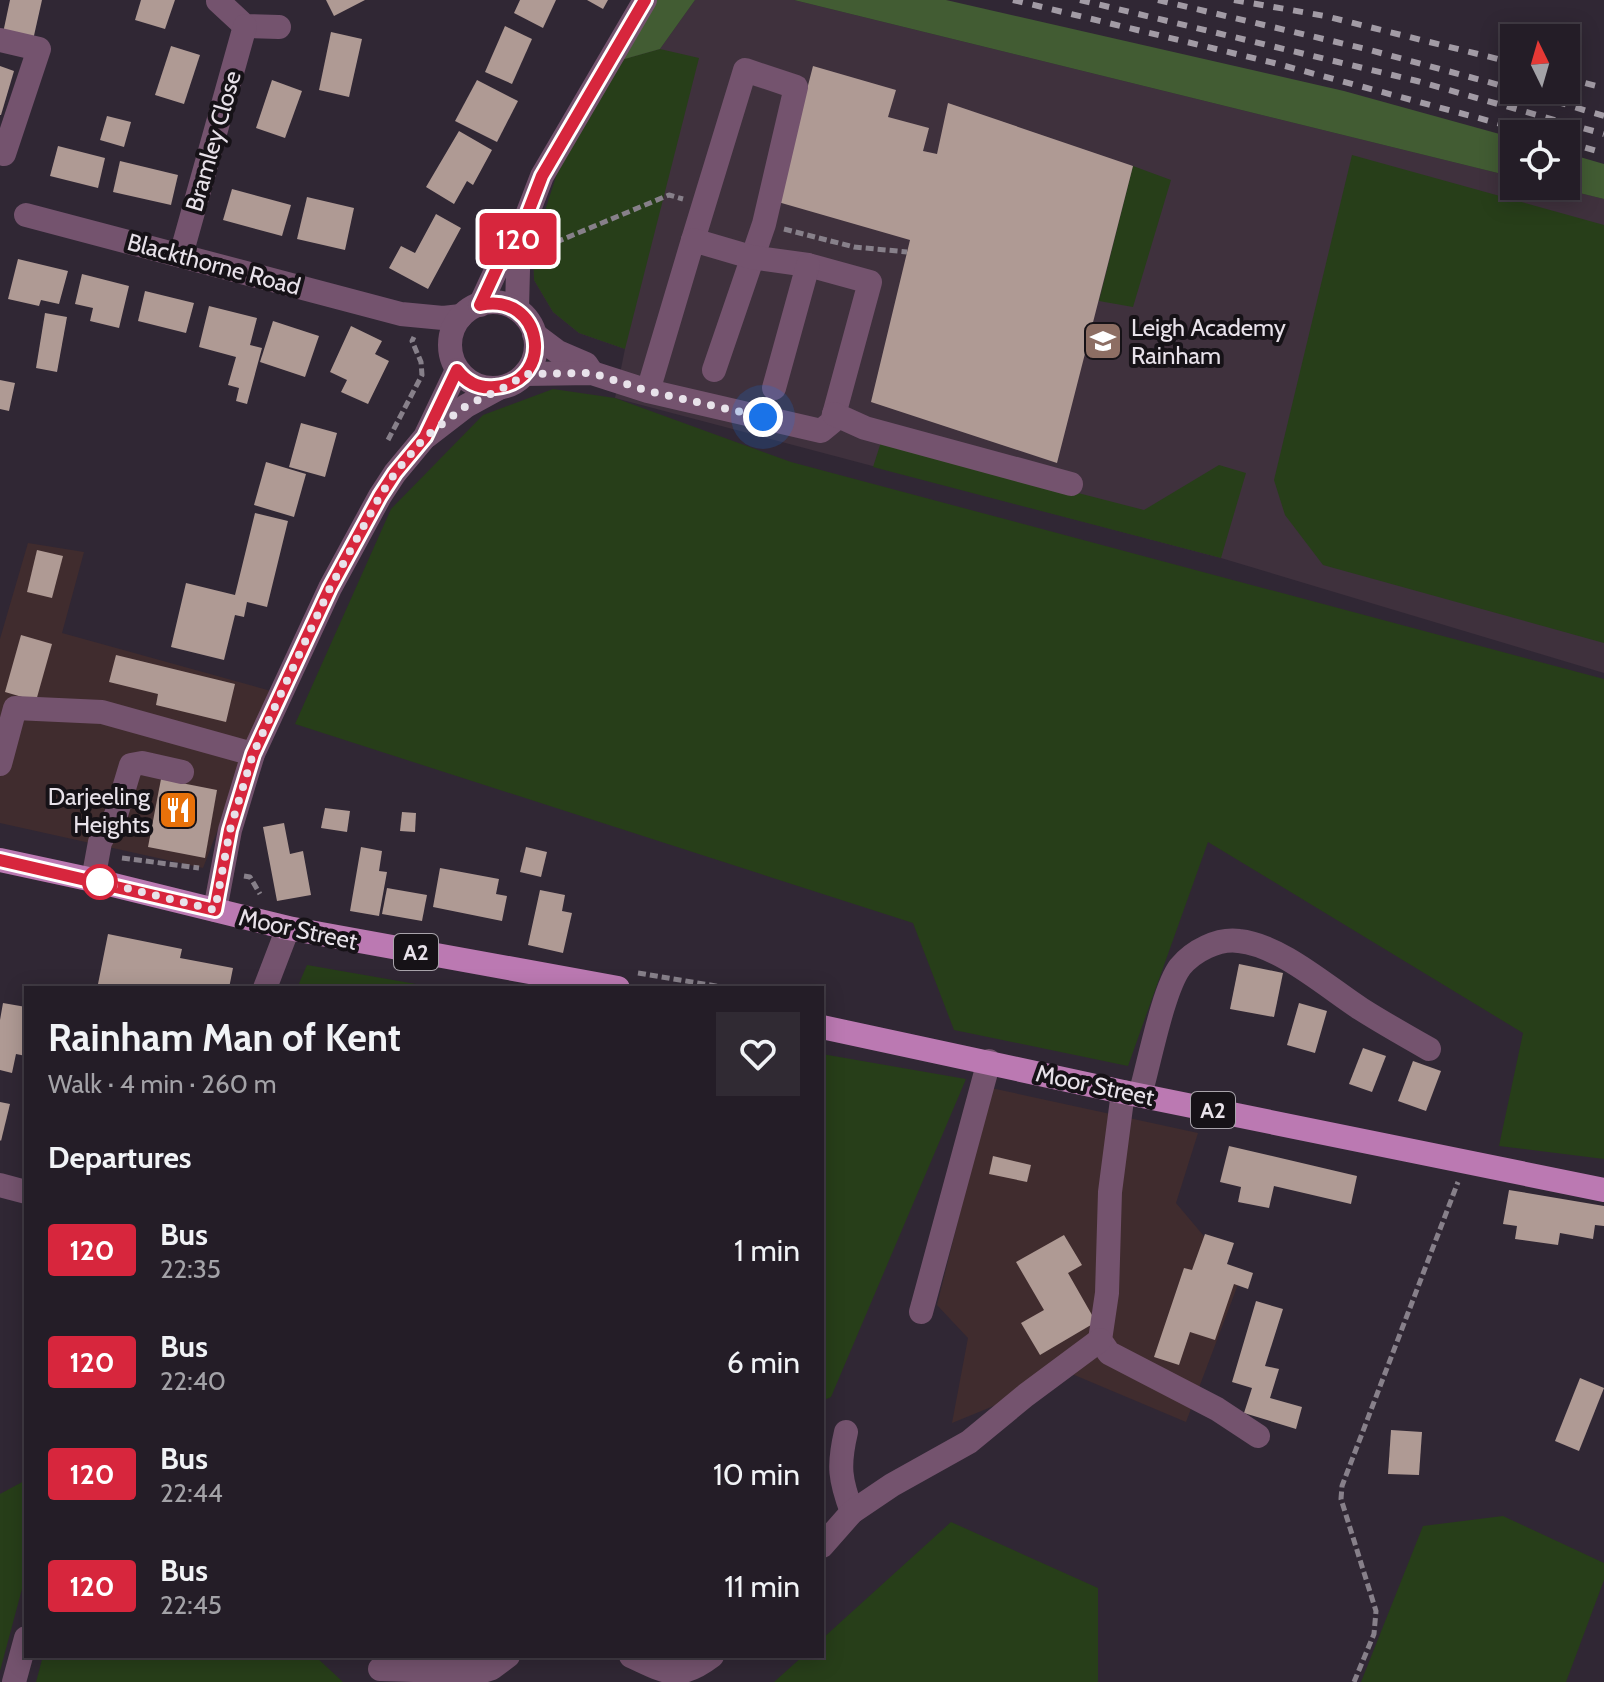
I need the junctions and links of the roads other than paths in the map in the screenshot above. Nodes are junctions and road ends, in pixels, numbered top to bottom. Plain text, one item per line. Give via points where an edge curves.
1 (645, 0) edge
2 (218, 1) edge
3 (245, 26) junction
4 (279, 27) dead end
5 (0, 40) edge
6 (4, 154) dead end
7 (26, 215) dead end
8 (693, 240) junction
9 (514, 249) junction
10 (181, 255) junction
11 (751, 257) junction
12 (808, 265) junction
13 (517, 309) junction
14 (470, 310) junction
15 (410, 320) junction
16 (534, 334) junction
17 (456, 365) junction
18 (714, 370) dead end
19 (592, 373) junction
20 (514, 380) junction
21 (774, 388) dead end
22 (648, 391) junction
23 (834, 414) junction
24 (425, 437) junction
25 (1071, 484) dead end
26 (253, 754) junction
27 (0, 764) edge
28 (182, 772) dead end
29 (0, 860) edge
30 (93, 880) junction
31 (215, 910) junction
32 (288, 928) junction
33 (266, 986) edge
34 (607, 986) edge
35 (824, 1027) edge
36 (1429, 1049) dead end
37 (989, 1061) junction
38 (1131, 1093) junction
39 (0, 1185) edge
40 (1604, 1190) edge
41 (24, 1191) edge
42 (921, 1312) dead end
43 (1100, 1340) junction
44 (846, 1432) dead end
45 (1258, 1436) dead end
46 (852, 1512) junction
47 (824, 1544) edge
48 (24, 1645) edge
49 (505, 1658) edge
50 (636, 1658) edge
51 (709, 1658) edge
52 (380, 1669) dead end
53 (14, 1682) edge

1 - 9 street via 542,176
2 - 3 street
3 - 4 street
3 - 10 street, Bramley Close
5 - 6 street via 39,49
7 - 10 street, Blackthorne Road
8 - 11 street
8 - 11 street via 745,70 796,87 764,224
8 - 22 street
9 - 13 street
9 - 14 street
10 - 15 street, Blackthorne Road
11 - 12 street
11 - 18 street
12 - 21 street
12 - 23 street via 870,282
13 - 14 street via 503,303
13 - 16 street
14 - 15 street, Blackthorne Road
14 - 17 street via 451,335
15 - 17 street, Blackthorne Road via 434,337
16 - 19 street via 586,364
16 - 20 street via 535,355
17 - 20 street via 478,386
17 - 24 street
19 - 20 street
19 - 22 street
20 - 24 street
22 - 23 street via 821,431
23 - 25 street via 865,428
24 - 26 street via 380,496 330,588
26 - 27 street via 102,712 15,708
26 - 31 street via 230,830
28 - 30 street via 131,765 116,815 100,842
29 - 30 main road, A2
30 - 31 main road, A2
31 - 32 main road, Moor Street / A2
32 - 33 street
32 - 34 main road, Moor Street / A2
35 - 37 main road, Moor Street / A2
36 - 38 street via 1286,959 1238,940 1195,953 1180,968
37 - 38 main road, Moor Street / A2
37 - 42 street
38 - 40 main road, Moor Street / A2
38 - 43 street via 1110,1192
39 - 41 street
43 - 45 street via 1109,1353
43 - 46 street via 969,1442
44 - 46 street via 839,1461
46 - 47 street
48 - 53 street
49 - 52 street via 480,1672
50 - 51 street via 681,1674

